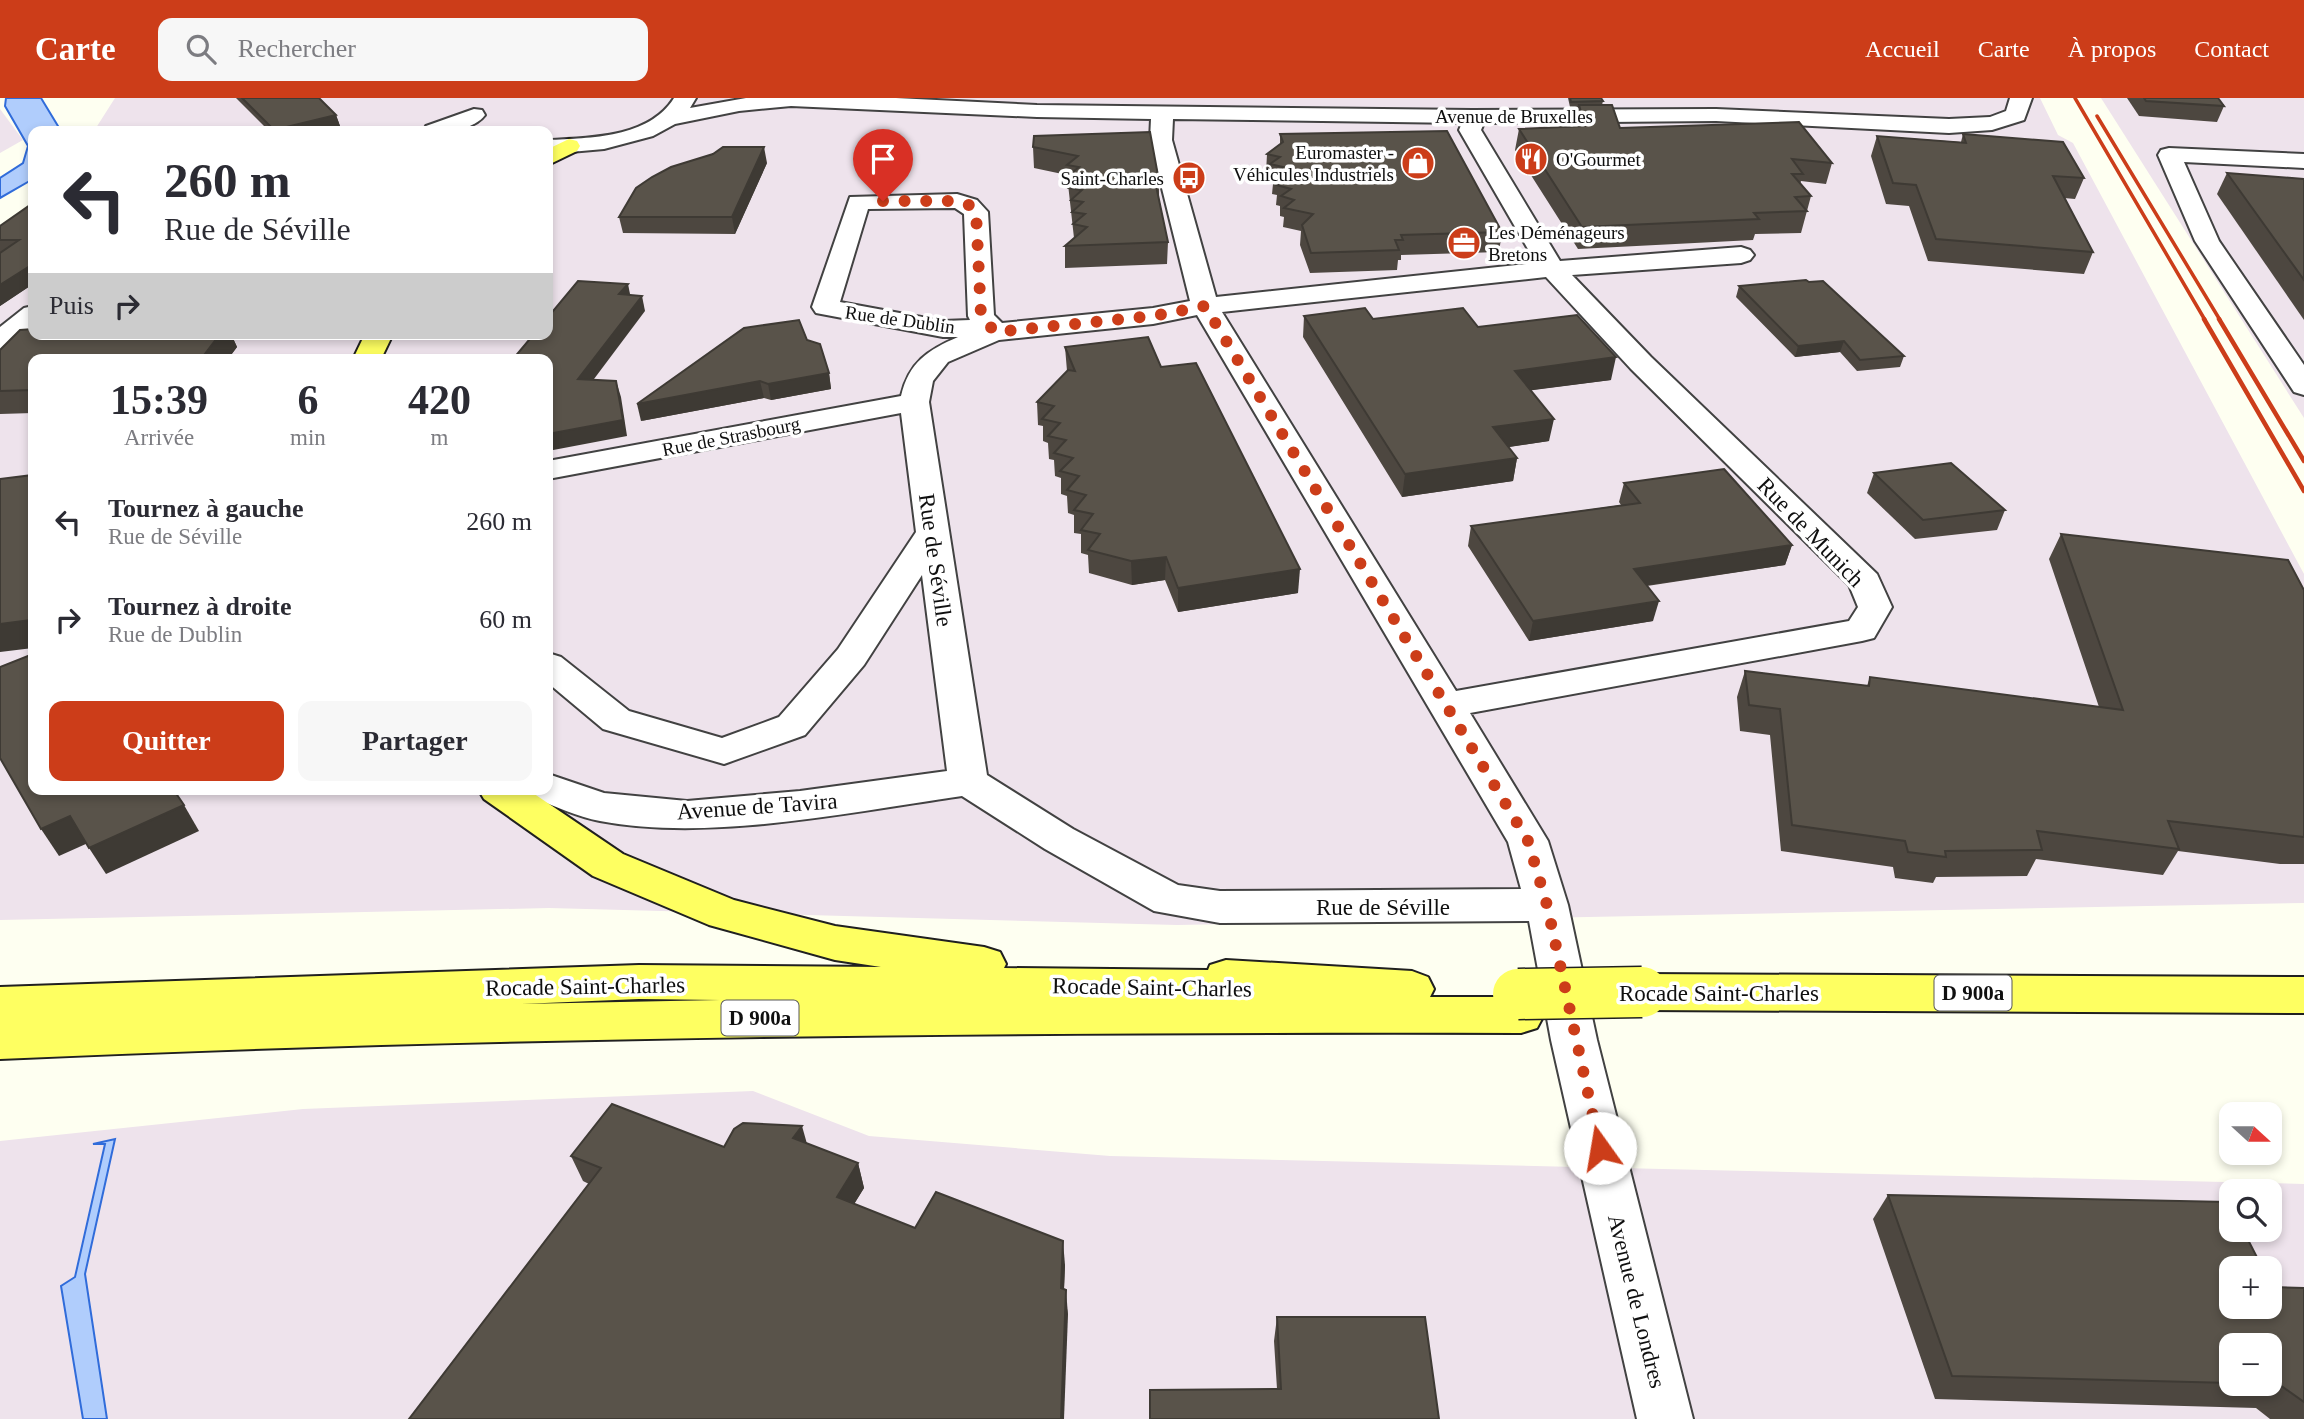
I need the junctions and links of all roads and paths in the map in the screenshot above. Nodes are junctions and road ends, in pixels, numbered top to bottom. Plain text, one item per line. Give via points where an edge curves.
1 (685, 98) edge
2 (759, 98) edge
3 (2021, 98) edge
4 (1838, 100) edge
5 (785, 101) junction
6 (1652, 101) edge
7 (1993, 104) edge
8 (1961, 105) dead end
9 (1227, 106) edge
10 (481, 109) edge
11 (1163, 113) junction
12 (1376, 114) junction
13 (1472, 117) junction
14 (671, 118) junction
15 (445, 126) edge
16 (1949, 126) junction
17 (2197, 139) dead end
18 (2304, 143) edge
19 (558, 146) edge
20 (2304, 161) edge
21 (2176, 173) junction
22 (2304, 181) edge
23 (1741, 255) edge
24 (1552, 269) junction
25 (1205, 306) junction
26 (28, 318) edge
27 (993, 330) junction
28 (0, 341) edge
29 (2304, 386) edge
30 (914, 402) junction
31 (553, 469) edge
32 (932, 533) junction
33 (553, 668) edge
34 (1448, 705) junction
35 (968, 782) junction
36 (553, 790) edge
37 (507, 795) edge
38 (1547, 905) junction
39 (1412, 989) junction
40 (2304, 995) edge
41 (1520, 1004) junction
42 (1643, 1004) junction
43 (0, 1005) edge
44 (2304, 1017) edge
45 (0, 1040) edge
46 (1665, 1419) edge

1 - 14 street
2 - 5 street, Avenue de Bruxelles
3 - 16 street via 2016,115 1992,123
4 - 6 street
5 - 11 street, Avenue de Bruxelles
5 - 14 street, Avenue de Bruxelles
6 - 12 street
7 - 8 street
7 - 16 street via 1975,121
9 - 11 street, Avenue de Bruxelles
9 - 12 street, Avenue de Bruxelles
10 - 15 street
11 - 25 street, Avenue de Londres via 1161,141
12 - 13 street, Avenue de Bruxelles
13 - 16 street, Avenue de Bruxelles via 1716,115
13 - 24 street, Rue de Munich via 1470,130
14 - 19 street, Avenue de Bruxelles via 628,137
17 - 18 street
20 - 21 street via 2169,155
21 - 22 street
21 - 29 street via 2207,241
23 - 24 street, Rue de Séville
24 - 25 street, Rue de Séville
24 - 34 street, Rue de Munich via 1651,373 1865,581 1875,607 1862,630
25 - 27 street, Rue de Séville via 1153,316
25 - 34 street, Avenue de Londres
26 - 28 street
27 - 27 street, Rue de Dublin via 943,329 825,307 858,202 957,201 969,205 976,212 981,316
27 - 30 street, Rue de Séville via 937,356 919,380
30 - 31 street, Rue de Strasbourg
30 - 32 street, Rue de Séville
32 - 33 street via 851,657 792,726 724,751 616,720
32 - 35 street, Rue de Séville
34 - 38 street, Avenue de Londres via 1528,841
35 - 36 street, Avenue de Tavira via 687,815 600,807
35 - 38 street, Rue de Séville via 1169,900 1220,908
37 - 39 main road via 608,865 724,914 835,943 959,962
38 - 46 street, Avenue de Londres via 1577,1053
39 - 41 main road, Rocade Saint-Charles / D 900a
39 - 43 main road, Rocade Saint-Charles / D 900a via 639,982
40 - 42 main road, Rocade Saint-Charles / D 900a
41 - 42 main road, Rocade Saint-Charles / D 900a
41 - 45 main road, Rocade Saint-Charles / D 900a via 567,1020
42 - 44 main road, Rocade Saint-Charles / D 900a

